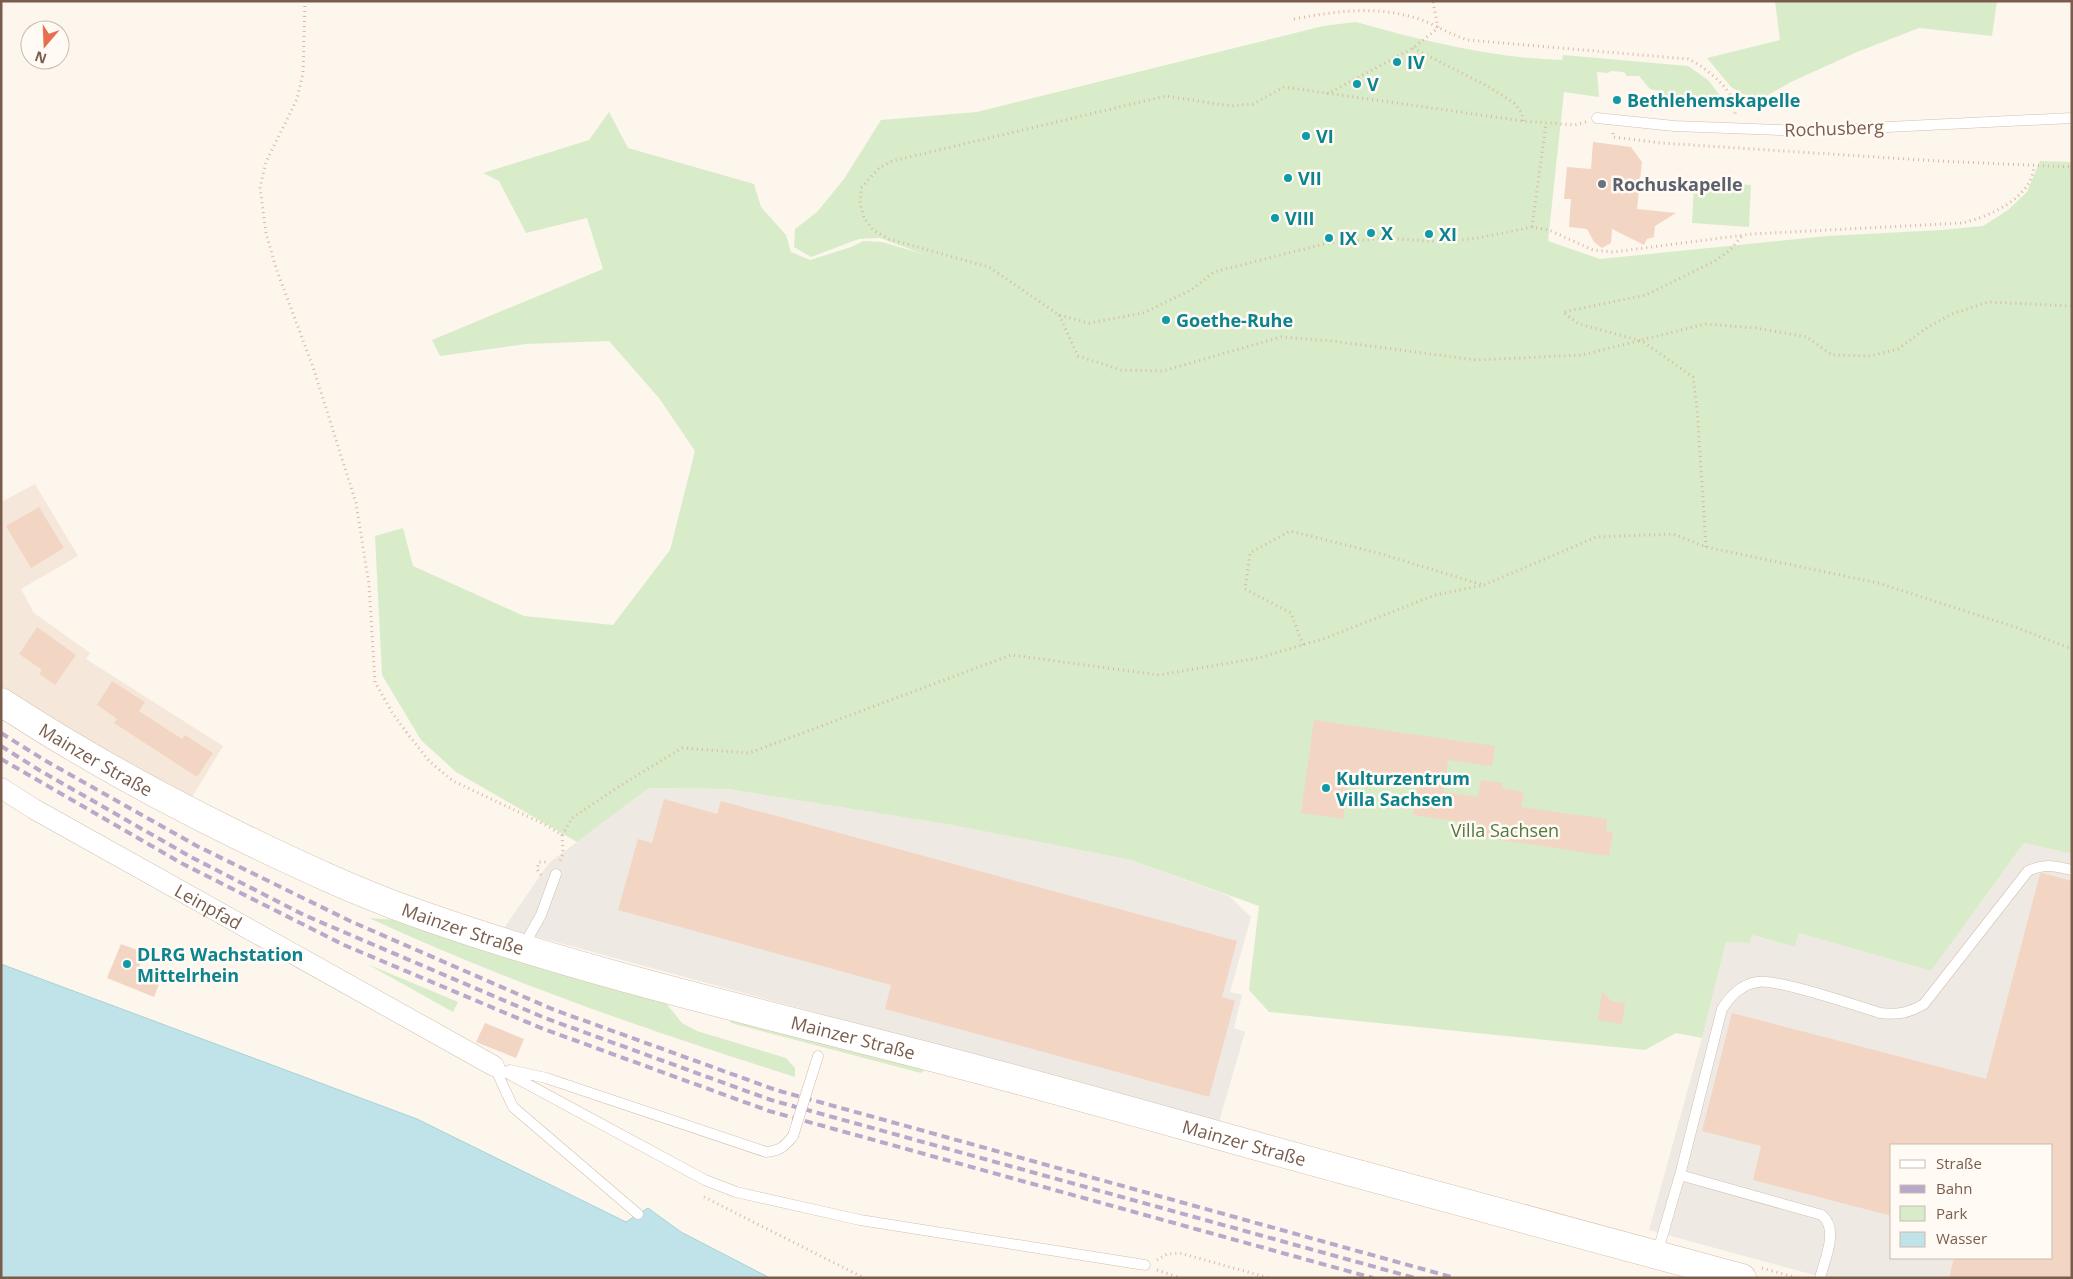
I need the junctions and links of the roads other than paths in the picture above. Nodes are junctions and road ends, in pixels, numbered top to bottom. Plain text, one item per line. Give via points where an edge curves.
1 (1597, 118) road end
2 (2072, 118) edge
3 (1, 702) edge
4 (1, 788) edge
5 (2072, 870) edge
6 (556, 874) road end
7 (522, 948) junction
8 (818, 1056) dead end
9 (494, 1066) junction
10 (1680, 1175) junction
11 (638, 1214) dead end
12 (1657, 1255) junction
13 (1145, 1265) road end
14 (1742, 1278) edge
15 (1820, 1278) edge

1 - 2 lane, Rochusberg via 1674,126 1807,131
3 - 7 main road, Mainzer Straße via 135,784 307,869 412,912
4 - 9 street, Leinpfad
5 - 10 lane via 2040,866 2028,871 1924,1004 1910,1012 1880,1013 1760,981 1745,985 1730,996 1722,1009
6 - 7 lane via 541,915
7 - 12 main road, Mainzer Straße
8 - 9 lane, bridge via 793,1136 785,1146 766,1152 546,1078
9 - 11 lane via 513,1107
9 - 13 lane via 705,1180 736,1192 860,1220
10 - 12 lane
10 - 15 lane via 1822,1215 1830,1222 1832,1232
12 - 14 main road, Mainzer Straße

